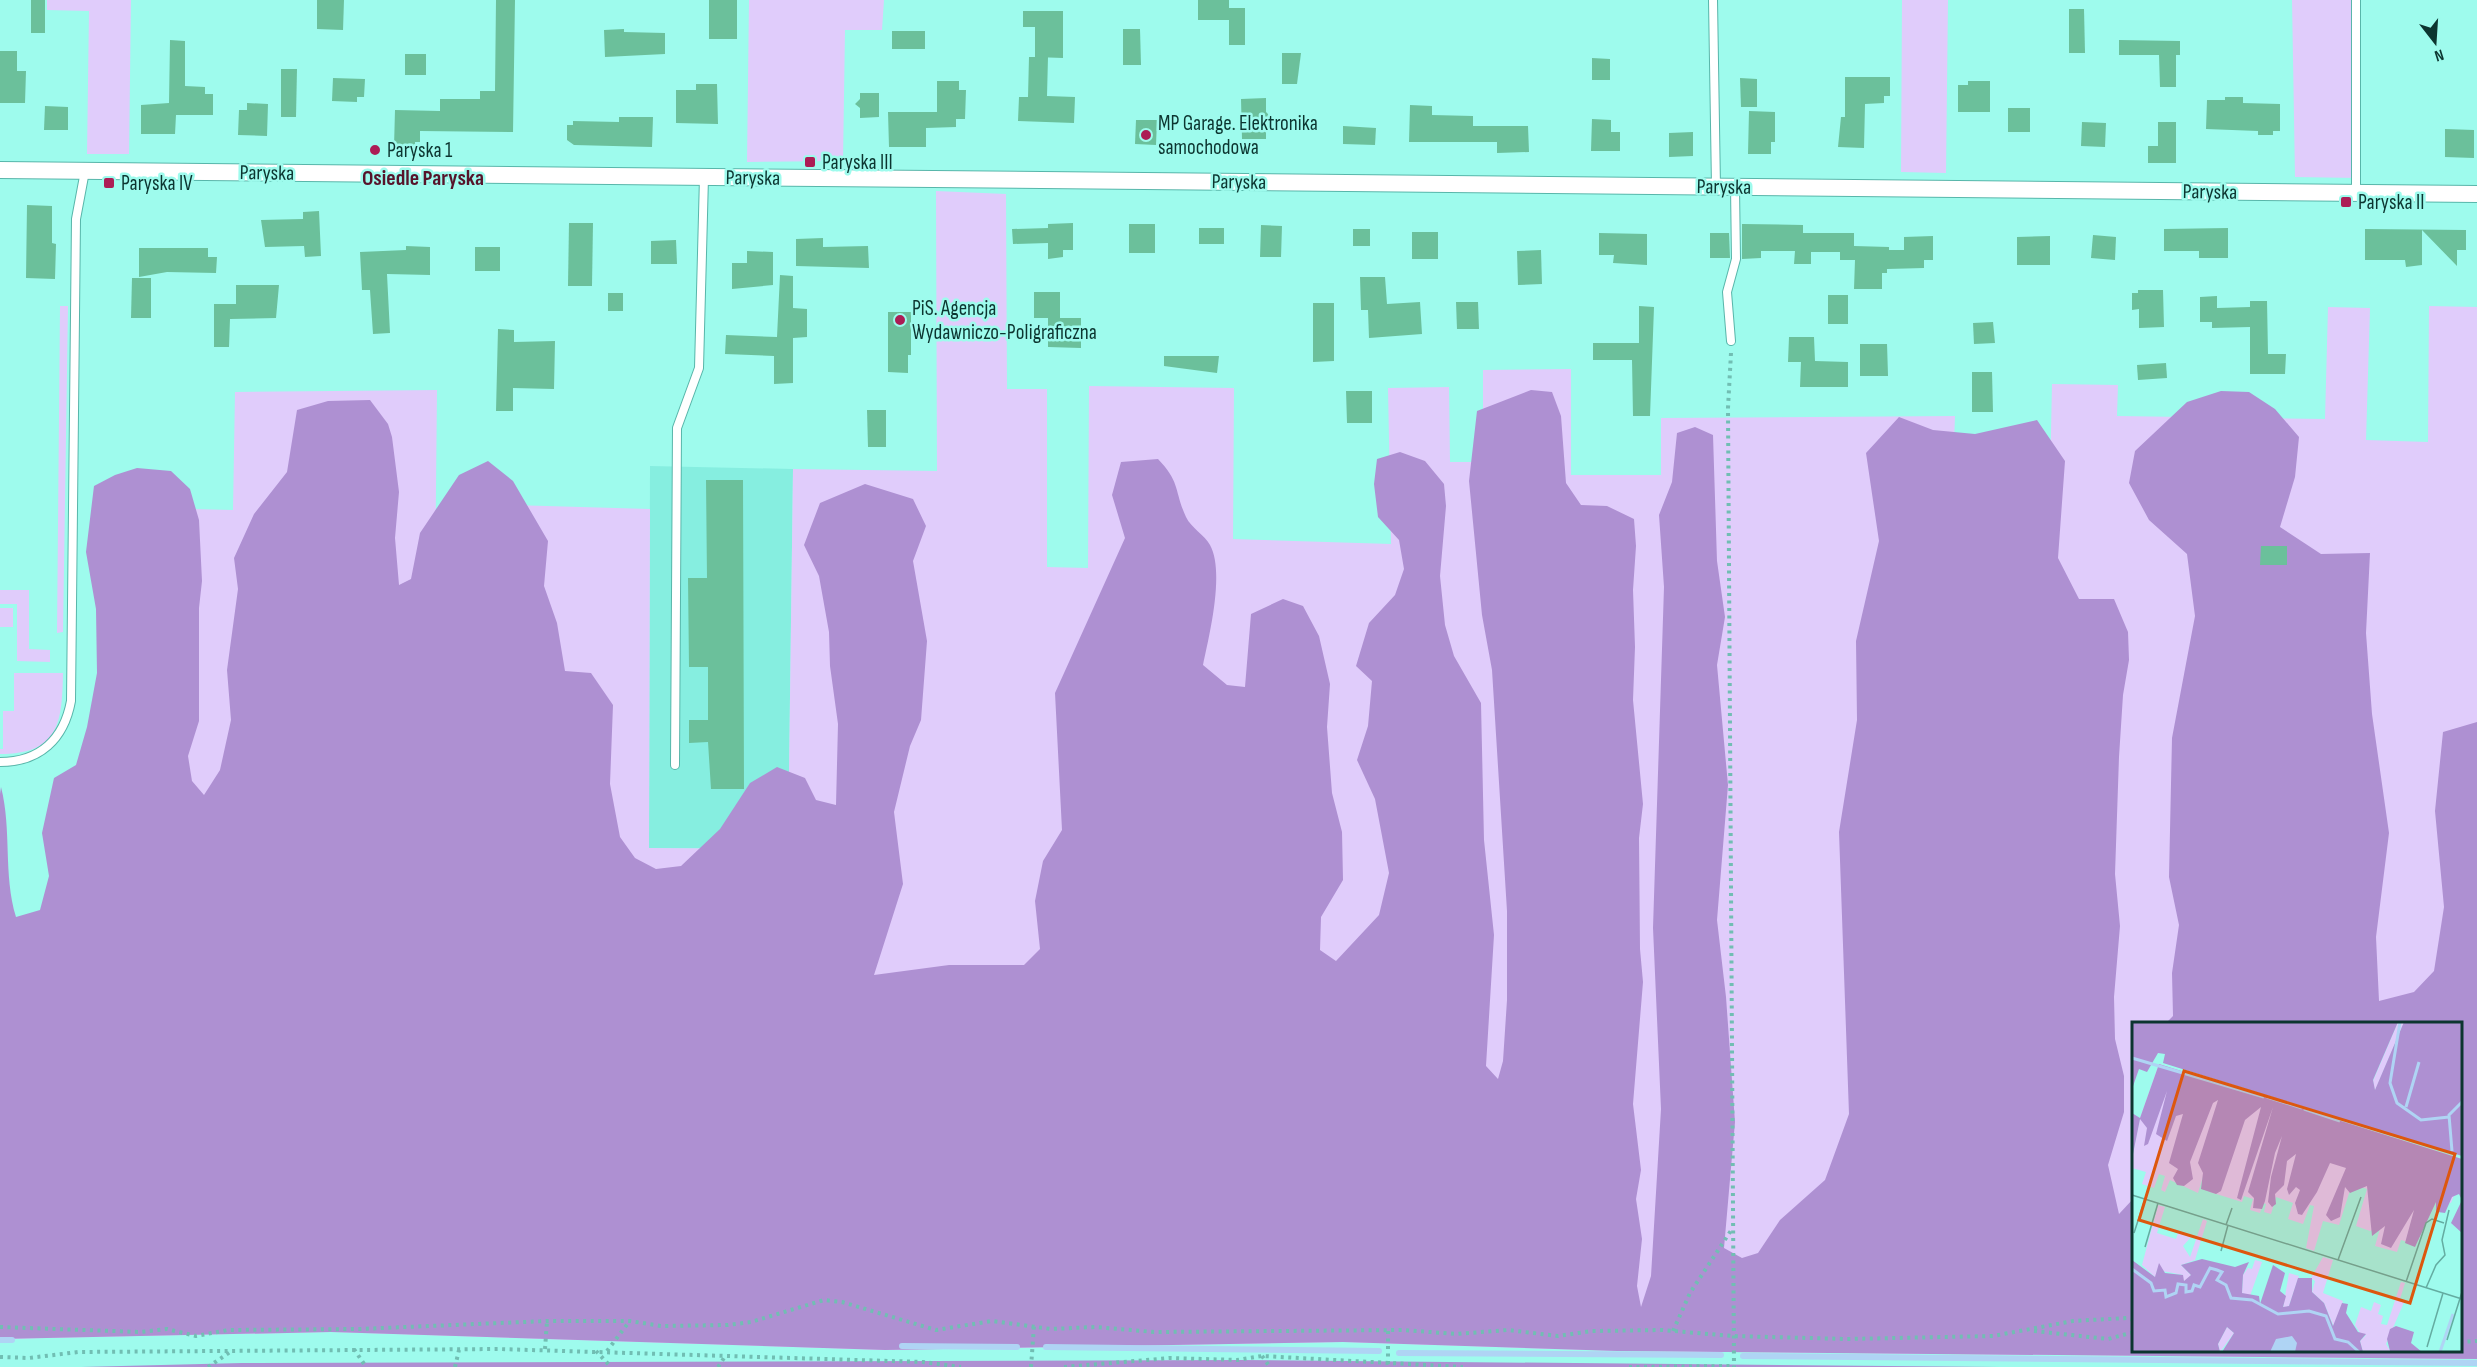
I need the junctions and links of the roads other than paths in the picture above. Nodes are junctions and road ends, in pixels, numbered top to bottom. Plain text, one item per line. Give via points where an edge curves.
1 (1713, 0) edge
2 (2356, 0) edge
3 (0, 170) edge
4 (85, 171) junction
5 (704, 177) junction
6 (1716, 187) junction
7 (1735, 187) junction
8 (2356, 193) junction
9 (2477, 194) edge
10 (1731, 341) road end
11 (0, 762) edge
12 (675, 765) dead end

1 - 6 lane
2 - 8 lane
3 - 4 street, Paryska
4 - 5 street, Paryska
4 - 11 lane via 76,219 71,701 64,727 50,746 25,759
5 - 6 street, Paryska
5 - 12 lane via 699,368 677,428
6 - 7 street, Paryska
7 - 8 street, Paryska
7 - 10 lane via 1736,260 1727,292
8 - 9 street, Paryska

